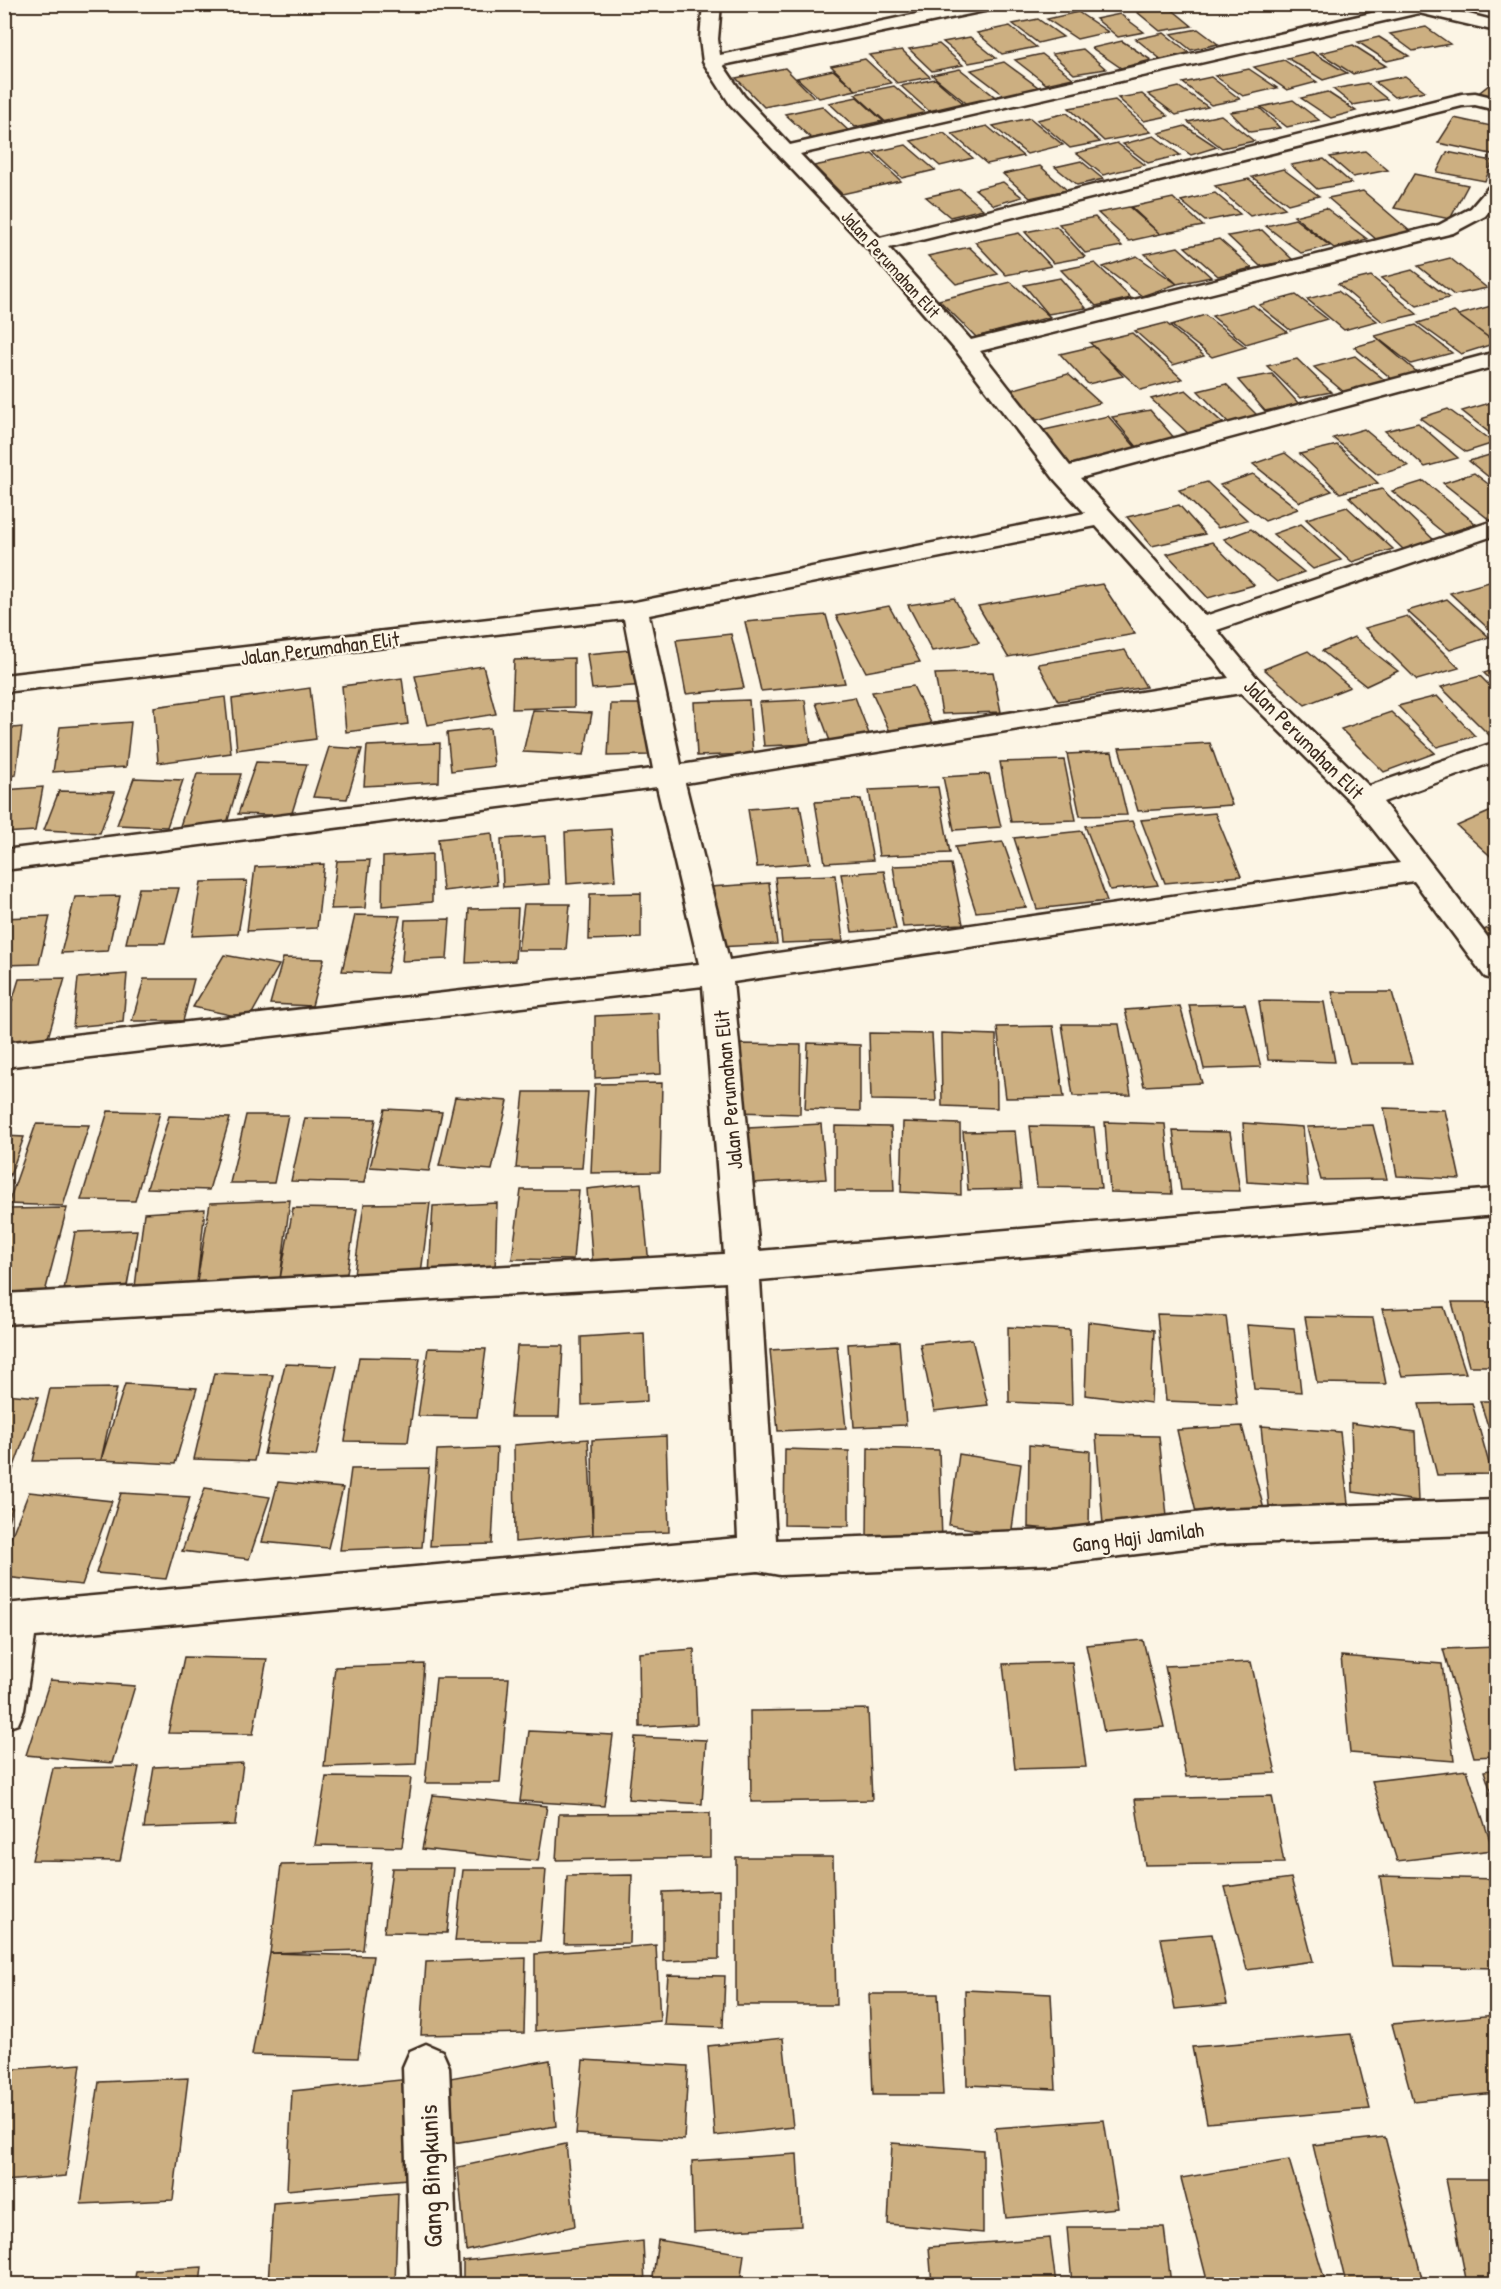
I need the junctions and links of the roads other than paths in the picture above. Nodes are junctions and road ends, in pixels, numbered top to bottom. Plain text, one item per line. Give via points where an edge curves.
1 (712, 4) edge
2 (994, 4) edge
3 (1413, 6) edge
4 (1497, 26) edge
5 (712, 62) junction
6 (1497, 104) edge
7 (788, 151) junction
8 (1497, 191) edge
9 (875, 245) junction
10 (966, 348) junction
11 (1497, 359) edge
12 (1064, 475) junction
13 (1102, 517) junction
14 (1497, 527) edge
15 (635, 610) junction
16 (1199, 627) junction
17 (4, 684) edge
18 (1247, 684) junction
19 (1497, 751) edge
20 (669, 776) junction
21 (1364, 798) junction
22 (4, 860) edge
23 (1419, 870) junction
24 (1497, 969) edge
25 (717, 974) junction
26 (4, 1055) edge
27 (1497, 1202) edge
28 (742, 1267) junction
29 (4, 1309) edge
30 (1497, 1517) edge
31 (769, 1556) junction
32 (11, 1622) edge
33 (4, 1710) edge
34 (426, 2067) dead end
35 (434, 2284) edge

1 - 5 street, Jalan Perumahan Elit
2 - 5 street
3 - 4 street
3 - 7 street
5 - 7 street, Jalan Perumahan Elit via 737,100
6 - 9 street via 1474,99 1441,104
7 - 9 street, Jalan Perumahan Elit
8 - 10 street via 1478,212 1446,229
9 - 10 street, Jalan Perumahan Elit
10 - 12 street, Jalan Perumahan Elit
11 - 12 street
12 - 13 street, Jalan Perumahan Elit
13 - 15 street, Jalan Perumahan Elit
13 - 16 street, Jalan Perumahan Elit
14 - 16 street
15 - 17 street, Jalan Perumahan Elit
15 - 20 street, Jalan Perumahan Elit
16 - 18 street, Jalan Perumahan Elit
18 - 20 street
18 - 21 street, Jalan Perumahan Elit
19 - 21 street
20 - 22 street
20 - 25 street, Jalan Perumahan Elit
21 - 23 street, Jalan Perumahan Elit
23 - 24 street, Jalan Perumahan Elit
23 - 25 street
25 - 26 street
25 - 28 street, Jalan Perumahan Elit
27 - 28 street
28 - 29 street
28 - 31 street, Jalan Perumahan Elit
30 - 31 street, Gang Haji Jamilah via 1220,1527 1054,1547
31 - 32 street, Gang Haji Jamilah via 284,1595
32 - 33 street
34 - 35 street, Gang Bingkunis

